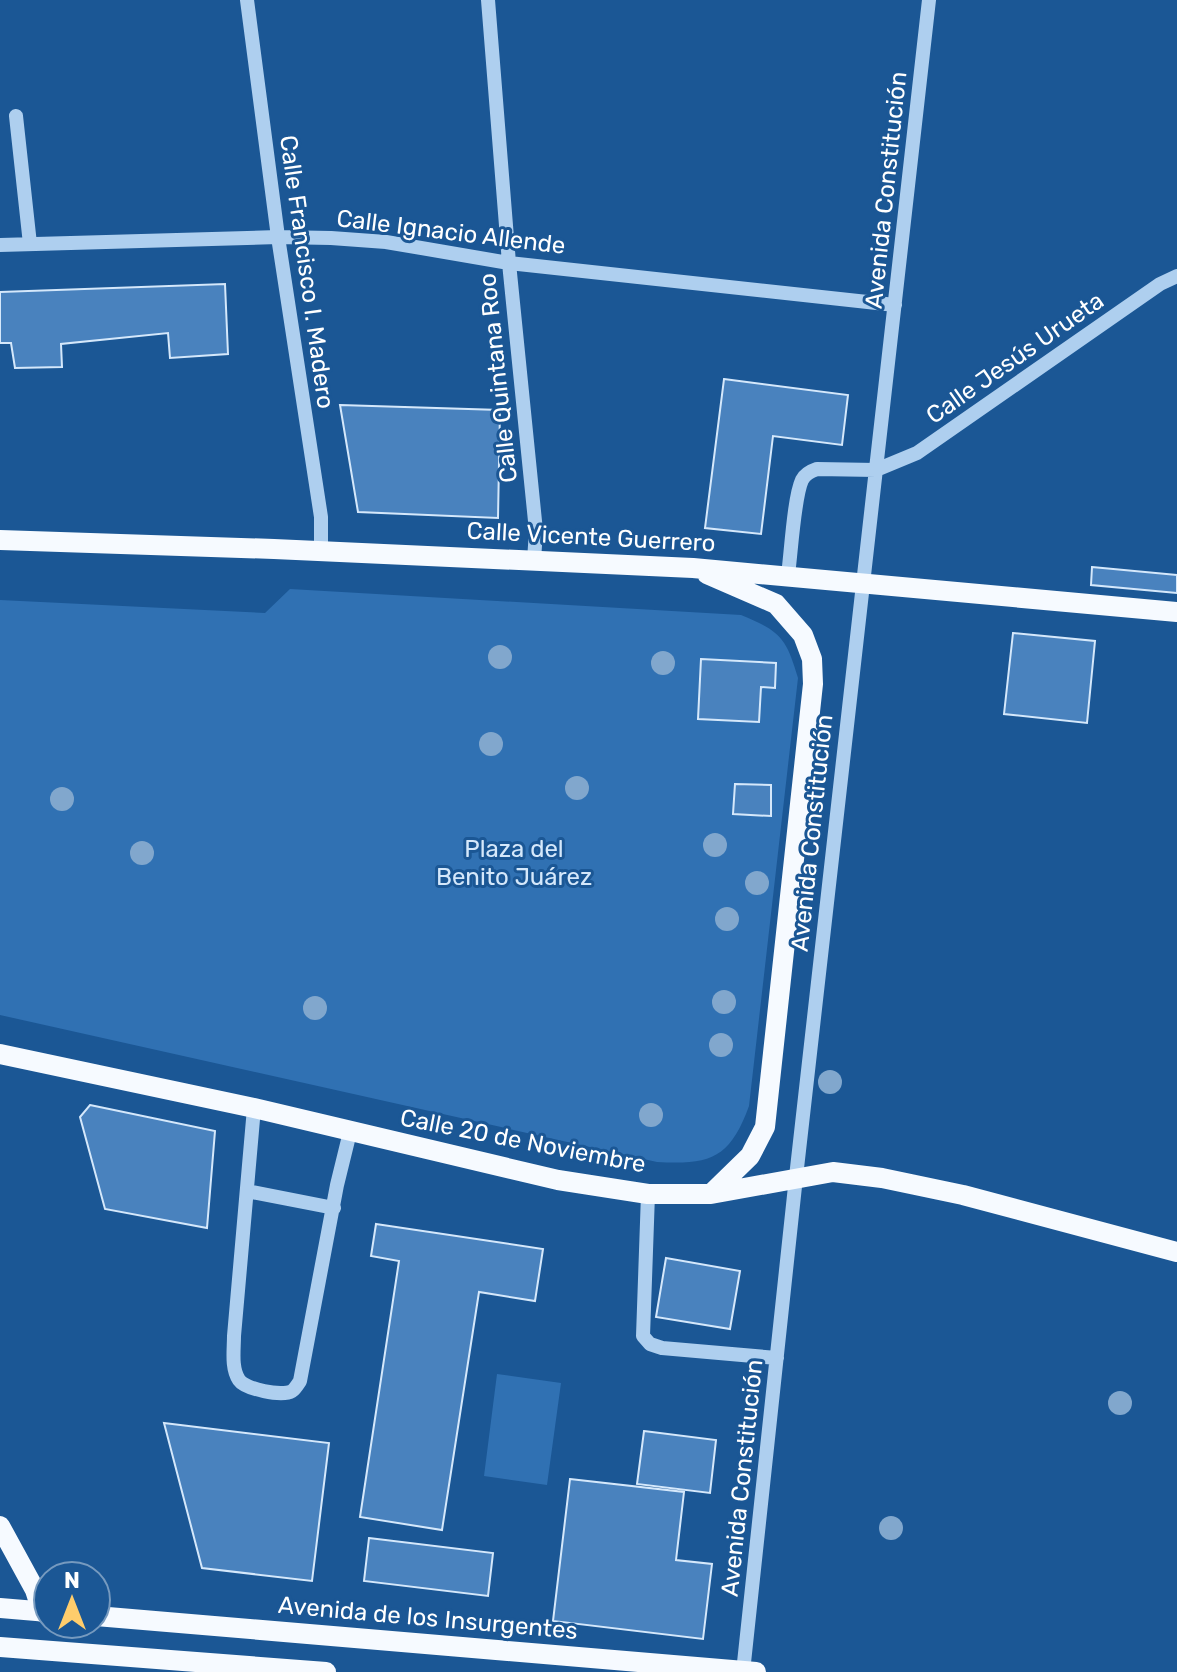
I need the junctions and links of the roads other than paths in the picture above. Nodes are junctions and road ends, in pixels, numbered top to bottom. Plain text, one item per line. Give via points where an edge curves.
1 (247, 0) edge
2 (488, 0) edge
3 (929, 0) edge
4 (16, 116) dead end
5 (278, 237) junction
6 (30, 244) junction
7 (0, 245) edge
8 (509, 263) junction
9 (1177, 276) edge
10 (895, 305) junction
11 (876, 470) junction
12 (0, 540) edge
13 (321, 551) junction
14 (534, 560) junction
15 (693, 568) junction
16 (788, 575) junction
17 (863, 582) junction
18 (1177, 612) edge
19 (0, 1054) edge
20 (254, 1108) junction
21 (350, 1132) junction
22 (796, 1177) junction
23 (247, 1191) junction
24 (648, 1194) junction
25 (711, 1194) junction
26 (334, 1208) junction
27 (1177, 1252) edge
28 (777, 1358) junction
29 (1, 1531) edge
30 (32, 1585) edge
31 (0, 1608) edge
32 (32, 1611) edge
33 (112, 1617) edge
34 (0, 1647) edge
35 (748, 1671) edge
36 (326, 1672) edge

1 - 5 street, Calle Francisco I. Madero
2 - 8 street, Calle Quintana Roo
3 - 10 street, Avenida Constitución
4 - 6 street
5 - 6 street, Calle Ignacio Allende
5 - 8 street, Calle Ignacio Allende via 386,242
5 - 13 street, Calle Francisco I. Madero via 321,517
6 - 7 street, Calle Ignacio Allende
8 - 10 street, Calle Ignacio Allende
8 - 14 street, Calle Quintana Roo via 536,531
9 - 11 street, Calle Jesús Urueta via 917,453
10 - 11 street, Avenida Constitución
11 - 16 street via 817,469 802,480
11 - 17 street, Avenida Constitución
12 - 13 main road, Calle Vicente Guerrero
13 - 14 main road, Calle Vicente Guerrero
14 - 15 main road, Calle Vicente Guerrero
15 - 16 main road, Calle Vicente Guerrero
15 - 25 main road via 776,604 803,635 812,659 813,684 765,1127 750,1156
16 - 17 main road, Calle Vicente Guerrero
17 - 18 main road, Calle Vicente Guerrero
17 - 22 street, Avenida Constitución
19 - 20 main road, Calle 20 de Noviembre
20 - 21 main road, Calle 20 de Noviembre
20 - 23 street
21 - 24 main road, Calle 20 de Noviembre via 558,1180
21 - 26 street
22 - 25 main road, Calle 20 de Noviembre
22 - 27 main road, Calle 20 de Noviembre via 833,1172 882,1178
22 - 28 street, Avenida Constitución
23 - 26 street
23 - 26 street via 234,1371 248,1388 284,1394 300,1381
24 - 25 main road, Calle 20 de Noviembre
24 - 28 street via 643,1336 662,1348
28 - 35 street, Avenida Constitución
29 - 30 main road
31 - 32 main road
33 - 35 main road, Avenida de los Insurgentes
34 - 36 main road

